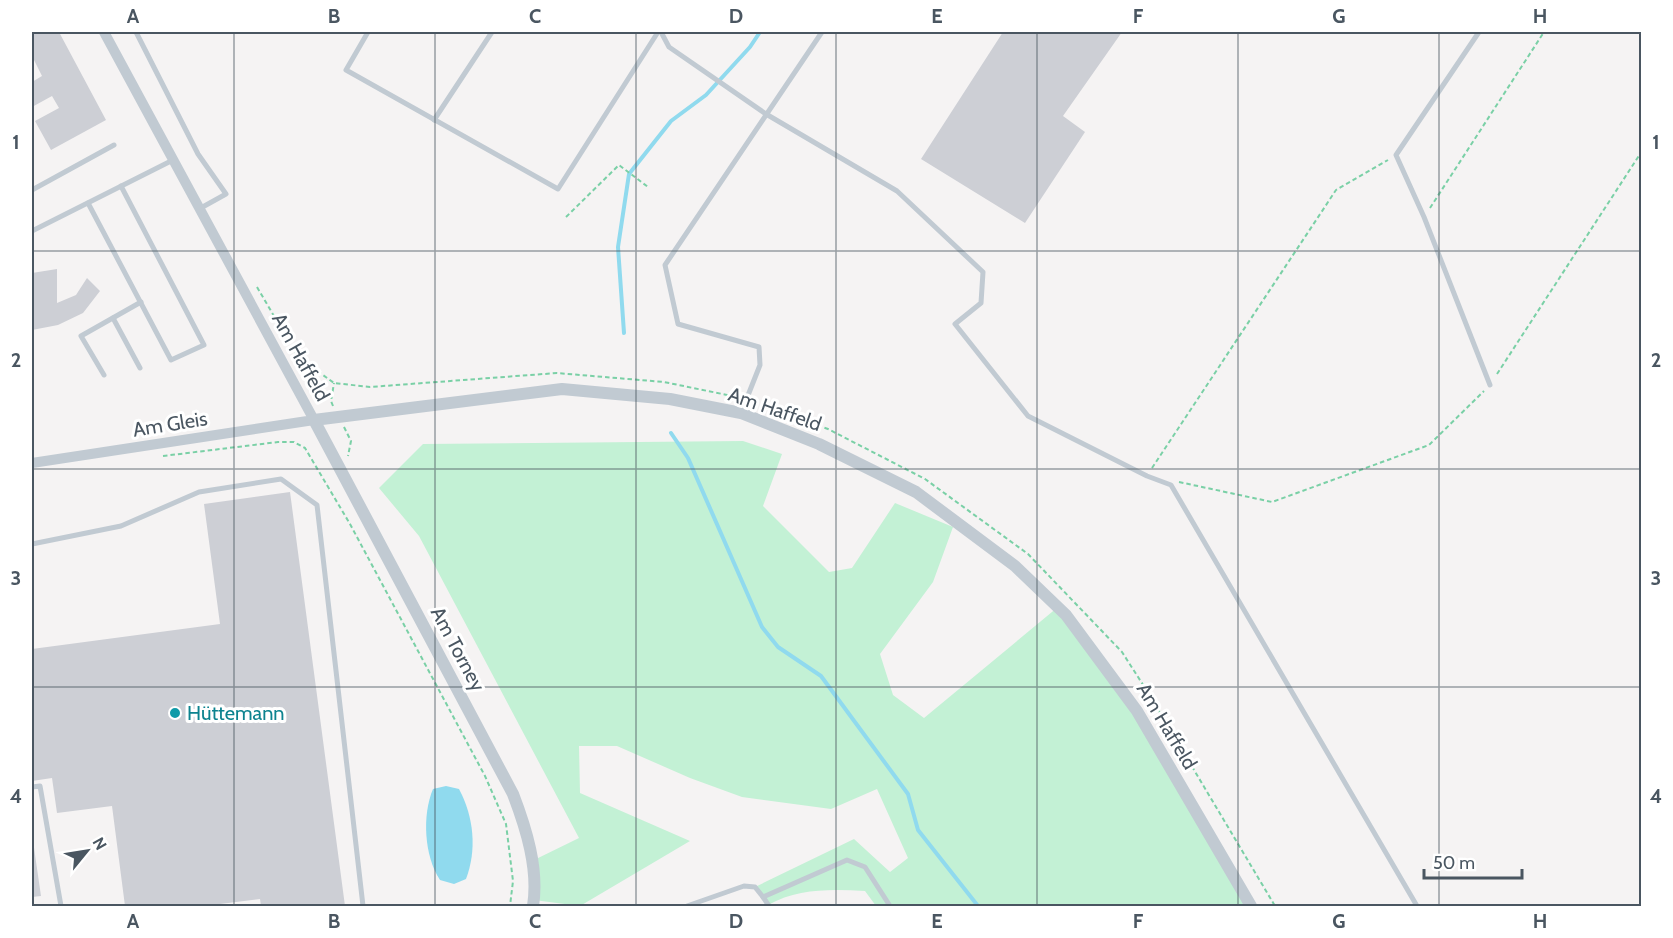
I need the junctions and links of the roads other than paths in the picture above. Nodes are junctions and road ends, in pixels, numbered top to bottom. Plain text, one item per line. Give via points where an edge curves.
1 (104, 32) edge
2 (136, 32) edge
3 (368, 32) edge
4 (492, 32) edge
5 (659, 32) edge
6 (822, 32) edge
7 (1479, 32) edge
8 (766, 114) junction
9 (435, 120) junction
10 (114, 145) dead end
11 (173, 160) junction
12 (121, 186) junction
13 (32, 190) edge
14 (88, 202) junction
15 (199, 209) junction
16 (32, 231) edge
17 (141, 302) junction
18 (113, 318) junction
19 (140, 368) dead end
20 (104, 375) dead end
21 (1490, 385) road end
22 (741, 413) junction
23 (314, 420) junction
24 (32, 463) edge
25 (32, 544) edge
26 (32, 787) edge
27 (763, 897) junction
28 (61, 906) edge
29 (363, 906) edge
30 (533, 906) edge
31 (687, 906) edge
32 (769, 906) edge
33 (890, 906) edge
34 (1251, 906) edge
35 (1417, 906) edge

1 - 11 street, Am Haffeld
2 - 15 lane via 198,154 226,194
3 - 9 lane via 346,70
4 - 9 lane
5 - 8 lane via 669,47
5 - 9 lane via 558,189
6 - 8 lane
7 - 21 lane via 1396,155
8 - 22 lane via 665,265 678,324 759,347 760,365
8 - 35 lane via 897,191 983,272 981,303 954,324 1028,416 1171,485
10 - 13 lane
11 - 12 lane
11 - 15 street, Am Haffeld
12 - 14 lane
12 - 17 lane via 204,345 171,360
14 - 16 lane
14 - 17 lane
15 - 23 street, Am Haffeld
17 - 18 lane
18 - 19 lane
18 - 20 lane via 81,336
22 - 23 street, Am Haffeld via 670,399 562,389
22 - 34 street, Am Haffeld via 819,444 916,492 1016,566 1066,615 1137,711
23 - 24 street, Am Gleis
23 - 30 street, Am Torney via 513,794 532,861
25 - 29 lane via 120,526 199,492 281,479 317,505
26 - 28 lane via 40,786
27 - 31 lane via 755,887 744,886
27 - 32 lane
27 - 33 lane via 848,860 865,867

